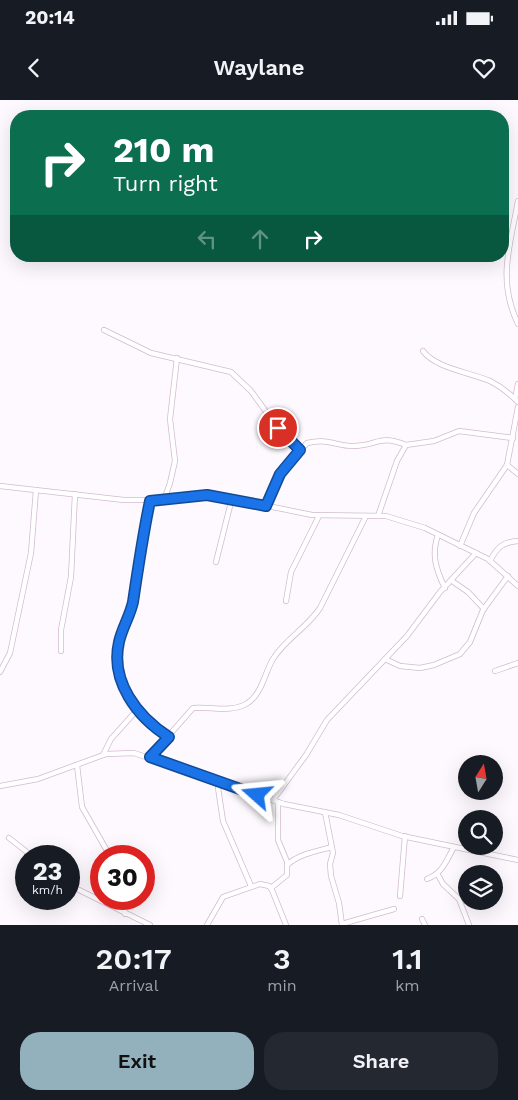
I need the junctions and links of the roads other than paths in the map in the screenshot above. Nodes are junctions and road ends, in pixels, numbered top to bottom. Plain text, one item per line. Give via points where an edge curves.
1 (518, 201) edge
2 (509, 245) edge
3 (506, 262) edge
4 (518, 324) edge
5 (104, 330) dead end
6 (424, 351) dead end
7 (177, 358) junction
8 (518, 384) edge
9 (517, 400) edge
10 (518, 407) edge
11 (513, 438) junction
12 (406, 445) junction
13 (300, 450) junction
14 (507, 465) junction
15 (518, 474) edge
16 (0, 486) edge
17 (36, 490) junction
18 (75, 494) junction
19 (232, 498) junction
20 (164, 500) junction
21 (150, 501) junction
22 (266, 506) junction
23 (319, 516) junction
24 (366, 516) junction
25 (378, 516) junction
26 (438, 535) junction
27 (518, 541) edge
28 (460, 546) junction
29 (476, 554) junction
30 (490, 561) junction
31 (216, 562) dead end
32 (508, 576) junction
33 (518, 577) edge
34 (452, 581) junction
35 (513, 581) junction
36 (518, 586) edge
37 (445, 588) junction
38 (286, 601) dead end
39 (484, 609) junction
40 (62, 652) dead end
41 (385, 659) junction
42 (518, 663) edge
43 (495, 671) dead end
44 (0, 672) edge
45 (138, 710) junction
46 (169, 737) junction
47 (103, 755) junction
48 (150, 757) junction
49 (77, 765) junction
50 (217, 781) junction
51 (0, 786) edge
52 (275, 801) junction
53 (325, 812) junction
54 (405, 836) junction
55 (9, 838) dead end
56 (18, 845) edge
57 (104, 845) edge
58 (332, 847) junction
59 (454, 847) junction
60 (518, 860) edge
61 (288, 864) junction
62 (438, 875) junction
63 (427, 879) dead end
64 (251, 886) junction
65 (271, 888) junction
66 (80, 891) edge
67 (400, 896) dead end
68 (394, 909) dead end
69 (124, 910) edge
70 (125, 914) junction
71 (422, 919) dead end
72 (342, 924) edge
73 (150, 925) edge
74 (207, 925) edge
75 (286, 925) edge
76 (425, 925) edge
77 (469, 925) edge

1 - 2 street
3 - 4 street via 506,286
5 - 7 street via 151,353
6 - 9 street via 450,367 490,381
7 - 13 street via 231,372
7 - 20 street via 170,419 174,461
8 - 9 street
10 - 11 street
11 - 12 street via 467,430 434,441
11 - 14 street
12 - 13 street via 389,439 357,446 322,440 307,443
12 - 25 street via 397,461
13 - 22 street via 280,474
14 - 15 street
14 - 28 street via 474,513
16 - 17 street
17 - 18 street
17 - 44 street via 31,553 10,653
18 - 21 street
18 - 40 street via 70,577 61,630
19 - 20 street via 207,495
19 - 22 street
19 - 31 street
20 - 21 street
21 - 45 street via 133,601 118,648 118,672
22 - 23 street
23 - 24 street
23 - 38 street via 291,572
24 - 25 street
24 - 46 street via 320,608 284,644 253,699 238,708 192,708
25 - 26 street via 413,523
26 - 28 street
26 - 37 street via 434,558
27 - 30 street via 500,546
28 - 29 street
29 - 30 street
29 - 34 street
30 - 32 street
32 - 35 street
32 - 39 street
33 - 35 street
34 - 37 street
34 - 39 street
35 - 36 street
37 - 41 street
39 - 41 street via 470,642 460,654 420,668 400,666
41 - 52 street via 326,720
42 - 43 street
45 - 46 street
45 - 47 street via 111,739
46 - 48 street
47 - 48 street via 122,752
47 - 49 street
48 - 50 street
49 - 51 street via 38,779
49 - 57 street via 82,807
50 - 52 street
50 - 64 street via 223,821
52 - 53 street
52 - 61 street via 278,840
53 - 54 street
53 - 58 street
54 - 59 street
54 - 67 street
55 - 56 street
58 - 61 street via 306,854
58 - 72 street via 331,876
59 - 60 street
59 - 62 street
61 - 65 street via 286,875
62 - 63 street
62 - 77 street via 442,884 459,899
64 - 65 street via 266,884
64 - 74 street via 221,898 214,917
65 - 75 street
66 - 70 street
68 - 72 street
69 - 70 street
70 - 73 street
71 - 76 street

